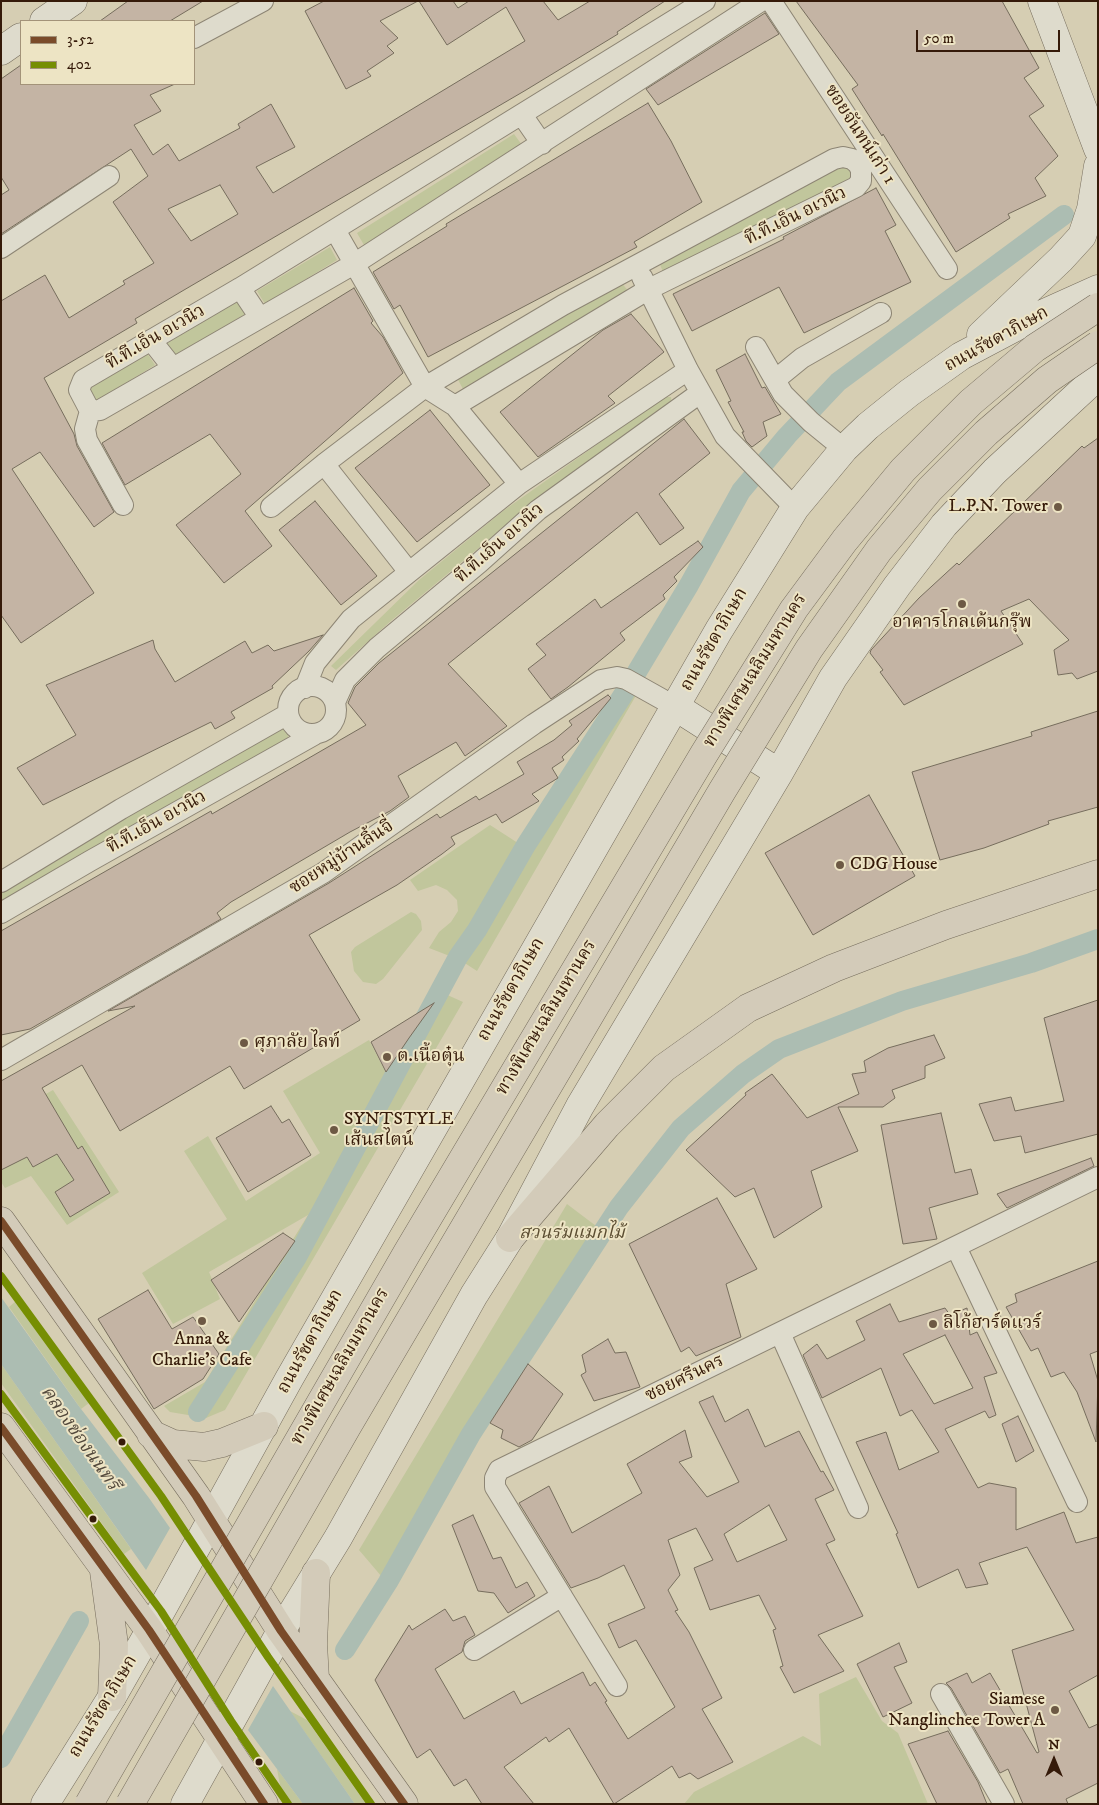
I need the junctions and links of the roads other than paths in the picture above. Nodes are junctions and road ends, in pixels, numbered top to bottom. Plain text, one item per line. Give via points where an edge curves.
1 (73, 1) edge
2 (263, 1) edge
3 (705, 1) edge
4 (761, 1) edge
5 (771, 1) edge
6 (1042, 1) edge
7 (45, 20) edge
8 (195, 37) edge
9 (20, 38) edge
10 (1, 51) edge
11 (522, 114) junction
12 (542, 144) junction
13 (1098, 149) edge
14 (1098, 166) edge
15 (109, 176) dead end
16 (335, 230) junction
17 (1, 248) edge
18 (354, 264) junction
19 (637, 266) junction
20 (947, 269) dead end
21 (240, 288) junction
22 (649, 289) junction
23 (1098, 289) edge
24 (1098, 307) edge
25 (881, 312) dead end
26 (260, 318) junction
27 (152, 340) junction
28 (1098, 344) edge
29 (756, 347) dead end
30 (961, 356) junction
31 (173, 368) junction
32 (688, 370) junction
33 (1098, 376) edge
34 (665, 385) junction
35 (425, 387) junction
36 (779, 387) junction
37 (700, 393) junction
38 (683, 405) junction
39 (455, 406) junction
40 (90, 411) junction
41 (844, 449) junction
42 (324, 464) junction
43 (519, 484) junction
44 (123, 505) dead end
45 (271, 507) dead end
46 (795, 508) junction
47 (409, 572) junction
48 (305, 688) junction
49 (335, 702) junction
50 (676, 707) junction
51 (288, 714) junction
52 (314, 735) junction
53 (779, 773) junction
54 (1098, 874) edge
55 (1, 882) edge
56 (1, 913) edge
57 (1, 1060) edge
58 (1098, 1177) edge
59 (1, 1221) edge
60 (510, 1238) junction
61 (956, 1247) junction
62 (780, 1333) junction
63 (264, 1426) junction
64 (1, 1427) edge
65 (151, 1434) junction
66 (1077, 1502) dead end
67 (858, 1508) dead end
68 (211, 1520) junction
69 (103, 1566) junction
70 (316, 1573) junction
71 (562, 1596) junction
72 (149, 1630) junction
73 (281, 1631) junction
74 (474, 1650) dead end
75 (315, 1679) junction
76 (617, 1686) dead end
77 (941, 1694) dead end
78 (112, 1696) junction
79 (221, 1740) junction
80 (45, 1804) edge
81 (89, 1804) edge
82 (130, 1804) edge
83 (185, 1804) edge
84 (264, 1804) edge
85 (404, 1804) edge
86 (1004, 1804) edge

1 - 7 main road
2 - 8 street
3 - 11 street, ที.ที.เอ็น อเวนิว
4 - 12 street, ที.ที.เอ็น อเวนิว
5 - 20 street, ซอยจันทน์เก่า 1
6 - 13 main road
9 - 10 main road
11 - 12 street
11 - 16 street, ที.ที.เอ็น อเวนิว
12 - 18 street, ที.ที.เอ็น อเวนิว
14 - 30 main road via 1091,209 1082,236
15 - 17 street
16 - 18 street, ที.ที.เอ็น อเวนิว
16 - 21 street, ที.ที.เอ็น อเวนิว
18 - 26 street, ที.ที.เอ็น อเวนิว
18 - 35 street, ที.ที.เอ็น อเวนิว
19 - 22 street
19 - 22 street, ที.ที.เอ็น อเวนิว via 834,159 852,159 862,170 861,181 856,187
19 - 35 street, ที.ที.เอ็น อเวนิว via 563,305
21 - 26 street
21 - 27 street, ที.ที.เอ็น อเวนิว
22 - 32 street
22 - 39 street, ที.ที.เอ็น อเวนิว
23 - 30 main road, ถนนรัชดาภิเษก
24 - 81 main road, ทางพิเศษเฉลิมมหานคร, bridge via 1035,348 971,402 903,470 794,609 402,1261
25 - 36 street via 802,358
26 - 31 street, ที.ที.เอ็น อเวนิว
27 - 31 street
27 - 40 street, ที.ที.เอ็น อเวนิว via 83,380 79,390
28 - 82 main road, ทางพิเศษเฉลิมมหานคร, bridge via 1047,380 986,433 930,489 878,550 809,649 722,790
29 - 36 street
30 - 41 main road, ถนนรัชดาภิเษก via 909,393
31 - 40 street, ที.ที.เอ็น อเวนิว via 100,410
32 - 34 street, ที.ที.เอ็น อเวนิว
32 - 37 street
33 - 53 main road via 995,471 944,526 897,586 833,678
34 - 38 street via 675,384 682,389
34 - 43 street, ที.ที.เอ็น อเวนิว
35 - 39 street, ที.ที.เอ็น อเวนิว
35 - 42 street, ที.ที.เอ็น อเวนิว
36 - 41 street via 811,422
37 - 38 street, ที.ที.เอ็น อเวนิว
37 - 46 street via 725,436
38 - 49 street, ที.ที.เอ็น อเวนิว via 538,510 377,648 345,680
39 - 43 street, ที.ที.เอ็น อเวนิว
40 - 44 street via 85,429 87,440
41 - 46 main road, ถนนรัชดาภิเษก
42 - 45 street, ที.ที.เอ็น อเวนิว
42 - 47 street
43 - 47 street, ที.ที.เอ็น อเวนิว
46 - 50 main road, ถนนรัชดาภิเษก
47 - 48 street, ที.ที.เอ็น อเวนิว via 351,619 315,663
48 - 49 street via 325,690
48 - 51 street, ที.ที.เอ็น อเวนิว via 291,698
49 - 52 street, ที.ที.เอ็น อเวนิว via 337,709 333,724
50 - 53 main road
50 - 57 street, ซอยหมู่บ้านลิ้นจี่ via 632,683 610,678 592,685 323,873
50 - 63 main road, ถนนรัชดาภิเษก
51 - 52 street via 296,728
51 - 55 street, ที.ที.เอ็น อเวนิว
52 - 56 street, ที.ที.เอ็น อเวนิว
53 - 60 main road via 580,1106
54 - 60 main road via 946,925 834,968 748,1008 664,1068 607,1124
58 - 61 street, ซอยศรีนคร
59 - 65 main road
60 - 70 main road via 474,1294
61 - 62 street, ซอยศรีนคร
61 - 66 street
62 - 67 street
62 - 71 street, ซอยศรีนคร via 499,1470 495,1487
63 - 65 main road via 204,1447 173,1444
63 - 68 main road, ถนนรัชดาภิเษก
64 - 69 main road
65 - 68 main road
68 - 72 main road, ถนนรัชดาภิเษก
68 - 73 main road
69 - 72 main road
69 - 78 main road via 114,1645
70 - 73 main road
70 - 75 main road
71 - 74 street
71 - 76 street, ซอยศรีนคร
72 - 78 main road, ถนนรัชดาภิเษก
72 - 79 main road
73 - 75 main road
73 - 79 main road
75 - 85 main road
77 - 86 street
78 - 80 main road, ถนนรัชดาภิเษก
79 - 83 main road
79 - 84 main road

